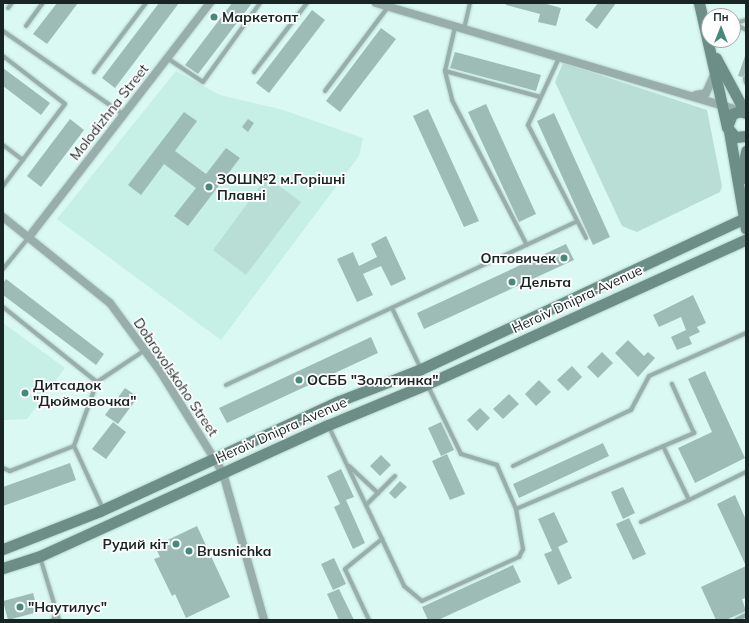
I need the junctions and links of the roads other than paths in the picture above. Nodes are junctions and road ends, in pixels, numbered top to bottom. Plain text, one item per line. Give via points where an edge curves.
1 (12, 3) edge
2 (43, 3) edge
3 (146, 3) edge
4 (210, 3) edge
5 (260, 3) edge
6 (307, 3) edge
7 (376, 3) edge
8 (470, 3) edge
9 (389, 7) junction
10 (8, 8) dead end
11 (26, 26) dead end
12 (455, 27) junction
13 (464, 29) junction
14 (3, 31) edge
15 (710, 48) edge
16 (714, 48) edge
17 (3, 56) edge
18 (167, 58) junction
19 (559, 58) junction
20 (445, 71) junction
21 (94, 72) dead end
22 (254, 72) dead end
23 (715, 73) junction
24 (325, 91) dead end
25 (693, 96) junction
26 (541, 98) junction
27 (704, 99) junction
28 (723, 105) junction
29 (744, 109) edge
30 (123, 114) junction
31 (728, 127) junction
32 (745, 137) edge
33 (3, 145) edge
34 (746, 152) edge
35 (23, 160) junction
36 (746, 170) edge
37 (3, 186) edge
38 (740, 203) junction
39 (3, 217) edge
40 (577, 221) junction
41 (745, 224) edge
42 (29, 237) junction
43 (586, 238) dead end
44 (746, 239) edge
45 (526, 245) junction
46 (3, 269) edge
47 (3, 307) edge
48 (392, 308) junction
49 (746, 333) edge
50 (145, 350) junction
51 (421, 369) junction
52 (97, 382) junction
53 (427, 384) junction
54 (672, 384) dead end
55 (226, 385) dead end
56 (328, 424) junction
57 (74, 446) junction
58 (663, 446) junction
59 (214, 458) junction
60 (347, 465) junction
61 (513, 466) dead end
62 (3, 468) edge
63 (746, 472) edge
64 (223, 473) junction
65 (395, 476) dead end
66 (378, 493) junction
67 (689, 500) junction
68 (366, 505) junction
69 (516, 509) junction
70 (104, 510) junction
71 (641, 522) dead end
72 (382, 539) junction
73 (3, 550) edge
74 (40, 556) junction
75 (3, 568) edge
76 (56, 612) junction
77 (746, 615) edge
78 (53, 620) edge
79 (59, 620) edge
80 (264, 620) edge
81 (369, 620) edge
82 (736, 620) edge

1 - 10 lane
2 - 11 lane
3 - 21 lane
4 - 18 street, Molodizhna Street
5 - 18 lane via 203,82
6 - 22 lane
7 - 9 street
8 - 13 lane
9 - 12 street
9 - 24 lane
12 - 13 street
12 - 20 lane
13 - 19 street
14 - 30 lane
15 - 23 street
16 - 29 street via 729,84
17 - 35 lane via 65,104
18 - 30 street, Molodizhna Street
19 - 25 street
19 - 26 lane
20 - 26 lane
20 - 45 lane via 452,100
23 - 25 street via 706,93
23 - 28 street
25 - 27 street
26 - 40 lane via 528,125
27 - 28 street
27 - 31 street via 715,105
28 - 29 street
28 - 31 street
29 - 31 street via 729,118
30 - 42 street, Molodizhna Street
31 - 32 street via 735,137
31 - 38 street
33 - 35 lane
34 - 38 street via 741,173
35 - 37 lane
36 - 38 street
38 - 41 street
39 - 42 street, Dobrovolskoho Street
40 - 43 lane
40 - 45 lane
41 - 51 street, Heroiv Dnipra Avenue
42 - 46 lane
42 - 50 street, Dobrovolskoho Street via 110,303
44 - 53 street, Heroiv Dnipra Avenue
45 - 48 lane
47 - 52 lane
48 - 51 lane
48 - 55 lane
49 - 61 lane via 648,376 631,410
50 - 52 lane
50 - 59 street, Dobrovolskoho Street
51 - 59 street, Heroiv Dnipra Avenue via 339,401
52 - 57 lane
53 - 56 street, Heroiv Dnipra Avenue
53 - 69 lane via 461,454 497,465
54 - 58 lane via 694,433
56 - 60 lane
56 - 64 street, Heroiv Dnipra Avenue
57 - 62 lane via 10,470
57 - 70 lane
58 - 67 lane
58 - 69 lane
59 - 64 street, Dobrovolskoho Street
59 - 70 street, Heroiv Dnipra Avenue
60 - 66 lane
60 - 68 lane
63 - 67 lane
64 - 74 street, Heroiv Dnipra Avenue
64 - 80 street, Dobrovolskoho Street
65 - 66 lane
66 - 68 lane
67 - 71 lane
68 - 72 lane
69 - 72 lane via 523,545 519,556 422,601 404,586
70 - 73 street, Heroiv Dnipra Avenue
72 - 81 lane via 345,569
74 - 75 street, Heroiv Dnipra Avenue
74 - 76 lane
76 - 78 lane
76 - 79 lane
77 - 82 lane

